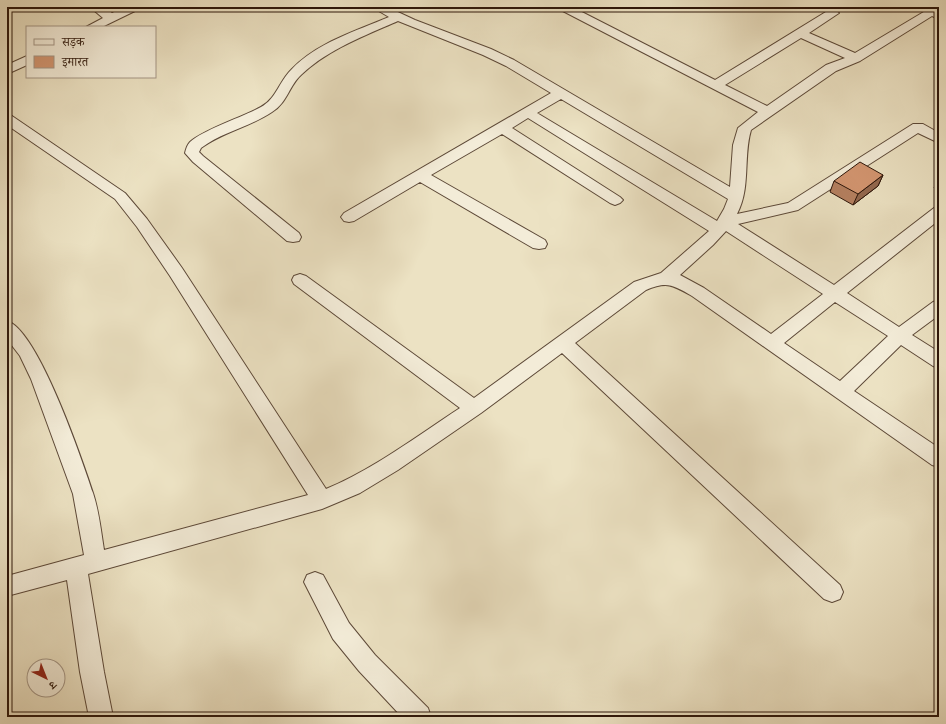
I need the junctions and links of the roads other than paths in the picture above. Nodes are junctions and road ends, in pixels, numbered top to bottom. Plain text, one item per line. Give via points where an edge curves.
1 (96, 7) edge
2 (135, 7) edge
3 (378, 7) edge
4 (563, 7) edge
5 (833, 13) dead end
6 (939, 15) edge
7 (398, 17) junction
8 (111, 18) junction
9 (94, 26) edge
10 (800, 33) junction
11 (856, 58) junction
12 (26, 60) edge
13 (7, 70) edge
14 (715, 85) junction
15 (561, 93) junction
16 (527, 112) junction
17 (768, 112) junction
18 (7, 119) edge
19 (501, 127) junction
20 (939, 139) edge
21 (419, 175) junction
22 (736, 197) junction
23 (615, 200) dead end
24 (939, 212) edge
25 (349, 217) dead end
26 (721, 226) junction
27 (293, 237) dead end
28 (539, 244) dead end
29 (667, 277) junction
30 (300, 280) dead end
31 (834, 293) junction
32 (939, 306) edge
33 (7, 327) edge
34 (900, 335) junction
35 (563, 343) junction
36 (772, 343) junction
37 (939, 360) edge
38 (842, 392) junction
39 (474, 408) junction
40 (939, 459) edge
41 (322, 500) junction
42 (86, 564) junction
43 (315, 582) dead end
44 (7, 586) edge
45 (832, 592) dead end
46 (101, 717) edge
47 (419, 717) edge

1 - 8 street
2 - 8 street
3 - 7 street
4 - 14 street
5 - 10 street
6 - 11 street via 930,12
7 - 15 street via 487,52
7 - 27 street via 317,55 295,73 278,102 194,146 192,153 198,159
8 - 9 street
10 - 11 street
10 - 14 street
11 - 17 street via 831,68
12 - 13 street
14 - 17 street
15 - 16 street
15 - 22 street
16 - 19 street
16 - 26 street
17 - 22 street via 745,128 740,141
18 - 41 street via 120,196 176,272
19 - 21 street
19 - 23 street
20 - 26 street via 918,128 793,207
21 - 25 street
21 - 28 street
22 - 26 street via 728,217
24 - 31 street
26 - 29 street via 709,241
26 - 31 street
29 - 35 street via 640,286
29 - 36 street via 698,292
30 - 39 street
31 - 34 street
31 - 36 street
32 - 34 street
33 - 42 street via 27,352 40,379 83,494
34 - 37 street
34 - 38 street
35 - 39 street
35 - 45 street
36 - 38 street
38 - 40 street
39 - 41 street via 353,487
41 - 42 street
42 - 44 street
42 - 46 street via 92,672
43 - 47 street via 341,631 367,663

